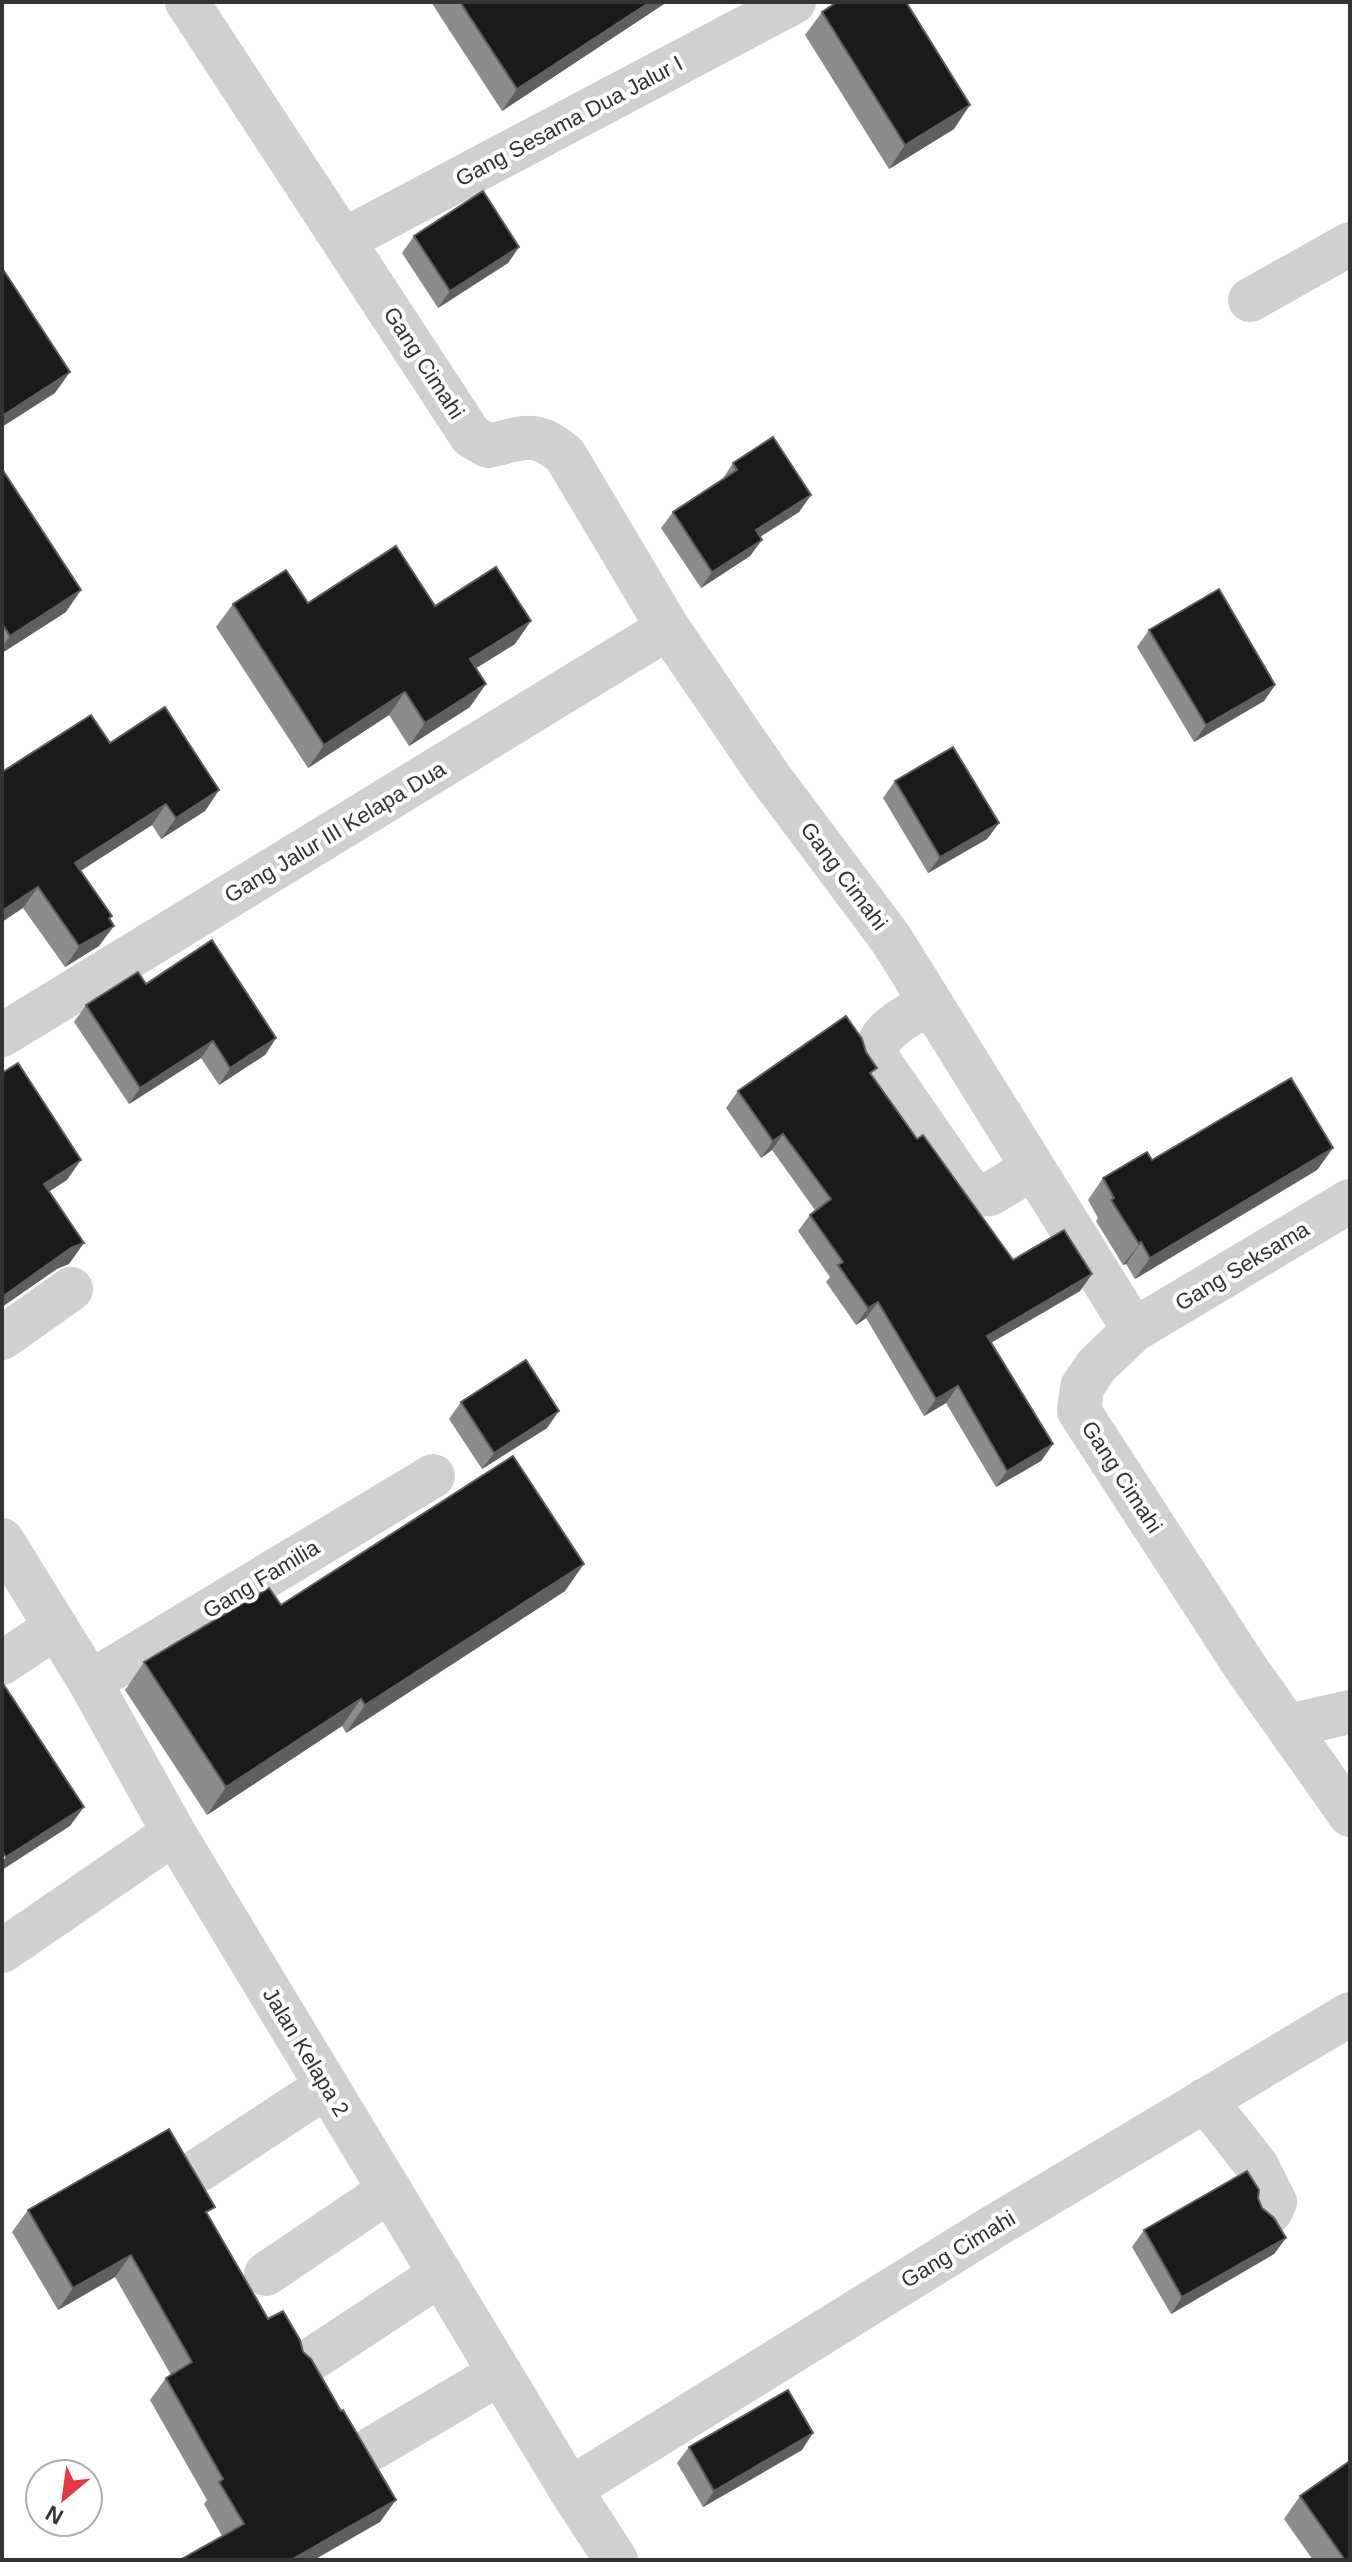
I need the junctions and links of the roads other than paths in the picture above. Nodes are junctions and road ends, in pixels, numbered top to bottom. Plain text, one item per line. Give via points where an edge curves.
1 (187, 2) edge
2 (794, 2) edge
3 (344, 240) junction
4 (1350, 244) edge
5 (1250, 300) dead end
6 (668, 628) junction
7 (929, 1003) junction
8 (2, 1035) edge
9 (1031, 1169) junction
10 (1350, 1201) edge
11 (71, 1289) dead end
12 (1134, 1330) junction
13 (2, 1338) edge
14 (433, 1476) dead end
15 (2, 1540) edge
16 (56, 1627) junction
17 (2, 1663) edge
18 (90, 1682) junction
19 (1350, 1712) edge
20 (1289, 1726) junction
21 (1350, 1815) edge
22 (174, 1833) junction
23 (2, 1951) edge
24 (1350, 2014) edge
25 (327, 2086) junction
26 (1205, 2100) junction
27 (199, 2170) dead end
28 (390, 2190) junction
29 (1271, 2211) edge
30 (266, 2274) dead end
31 (441, 2274) junction
32 (309, 2361) edge
33 (500, 2373) junction
34 (373, 2448) dead end
35 (570, 2489) junction
36 (616, 2560) edge

1 - 3 street, Gang Cimahi
2 - 3 street, Gang Sesama Dua Jalur I
3 - 6 street, Gang Cimahi via 471,436 488,446 528,437 547,440 565,455
4 - 5 street
6 - 7 street, Gang Cimahi via 769,776 891,939
6 - 8 street, Gang Jalur III Kelapa Dua
7 - 9 street, Gang Cimahi
7 - 9 street via 883,1034 875,1055 976,1195 990,1194
9 - 12 street, Gang Cimahi
10 - 12 street, Gang Seksama
11 - 13 street
12 - 20 street, Gang Cimahi via 1082,1387 1079,1411
14 - 18 street, Gang Familia
15 - 16 street, Jalan Kelapa 2
16 - 17 street
16 - 18 street, Jalan Kelapa 2
18 - 22 street, Jalan Kelapa 2
19 - 20 street
20 - 21 street, Gang Cimahi
22 - 23 street
22 - 25 street, Jalan Kelapa 2
24 - 26 street, Gang Cimahi
25 - 27 street
25 - 28 street, Jalan Kelapa 2
26 - 29 street via 1257,2166 1275,2202
26 - 35 street, Gang Cimahi
28 - 30 street
28 - 31 street, Jalan Kelapa 2
31 - 32 street
31 - 33 street, Jalan Kelapa 2
33 - 34 street
33 - 35 street, Jalan Kelapa 2
35 - 36 street, Jalan Kelapa 2

